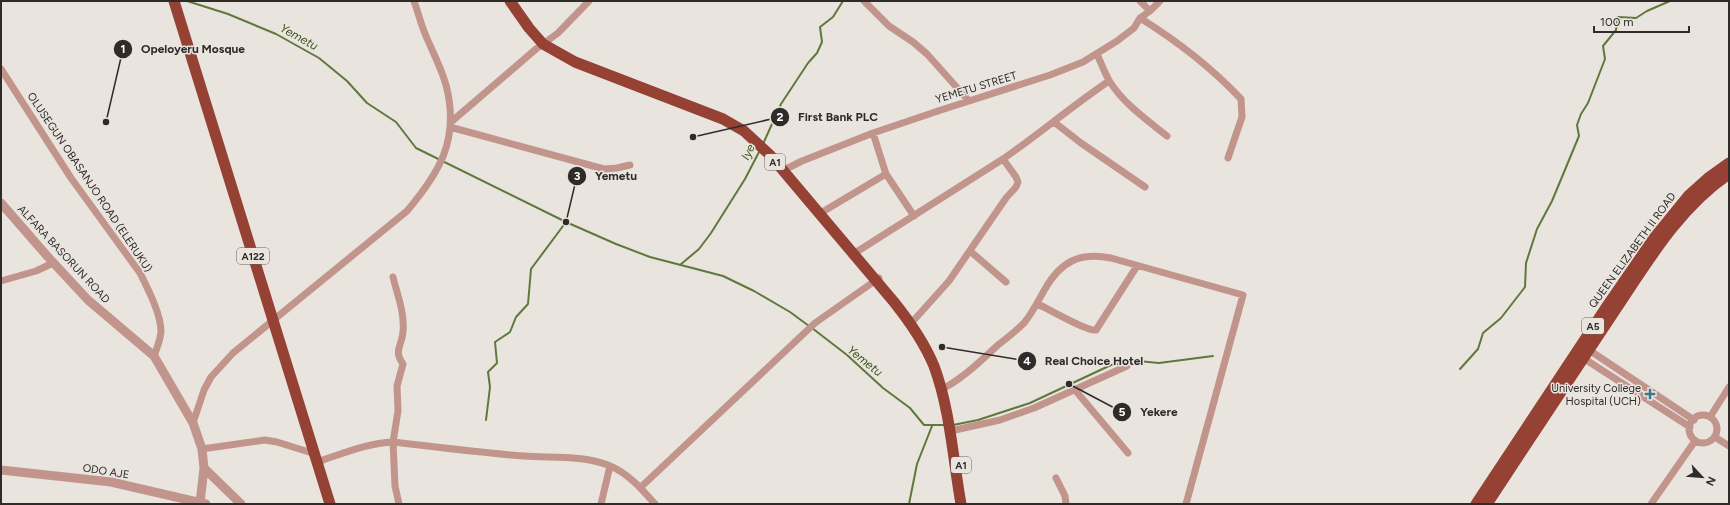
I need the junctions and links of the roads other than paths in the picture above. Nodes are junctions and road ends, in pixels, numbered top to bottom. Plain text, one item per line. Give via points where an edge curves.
1 (414, 1) edge
2 (510, 1) edge
3 (517, 1) edge
4 (589, 1) edge
5 (864, 1) edge
6 (1140, 1) edge
7 (1160, 1) edge
8 (173, 5) edge
9 (1150, 11) junction
10 (1140, 18) junction
11 (546, 42) junction
12 (1097, 54) junction
13 (1, 69) edge
14 (1109, 81) junction
15 (970, 101) junction
16 (1054, 122) junction
17 (451, 125) junction
18 (873, 133) junction
19 (1167, 136) dead end
20 (1228, 158) dead end
21 (1003, 159) junction
22 (1729, 163) edge
23 (630, 166) dead end
24 (786, 170) junction
25 (886, 174) junction
26 (1729, 174) edge
27 (1144, 187) dead end
28 (1, 203) edge
29 (824, 211) junction
30 (914, 216) junction
31 (1663, 234) junction
32 (858, 251) junction
33 (970, 251) junction
34 (53, 263) junction
35 (1137, 266) junction
36 (393, 276) dead end
37 (878, 279) junction
38 (1, 280) edge
39 (1006, 282) dead end
40 (1038, 304) junction
41 (914, 320) junction
42 (271, 322) junction
43 (1582, 351) junction
44 (154, 356) junction
45 (1127, 366) dead end
46 (1641, 384) junction
47 (946, 387) junction
48 (1729, 387) edge
49 (1075, 390) junction
50 (1636, 393) junction
51 (1710, 417) junction
52 (1694, 420) junction
53 (193, 423) junction
54 (952, 426) junction
55 (1690, 427) junction
56 (1715, 437) junction
57 (1695, 441) junction
58 (393, 442) junction
59 (1729, 446) edge
60 (202, 449) junction
61 (309, 452) junction
62 (1128, 452) dead end
63 (317, 462) junction
64 (610, 466) junction
65 (204, 468) junction
66 (1, 470) edge
67 (1056, 478) dead end
68 (641, 487) junction
69 (202, 504) edge
70 (241, 504) edge
71 (324, 504) edge
72 (330, 504) edge
73 (399, 504) edge
74 (601, 504) edge
75 (655, 504) edge
76 (961, 504) edge
77 (968, 504) edge
78 (1066, 504) edge
79 (1186, 504) edge
80 (1476, 504) edge
81 (1488, 504) edge
82 (1651, 504) edge

1 - 17 street via 447,89
2 - 11 highway, A1 via 529,28
3 - 11 highway, A1
4 - 11 street
5 - 15 street via 889,26 927,54
6 - 9 street
7 - 9 street, YEMETU STREET
8 - 42 highway, A122
9 - 10 street, YEMETU STREET
10 - 12 street, YEMETU STREET via 1134,28
10 - 20 street via 1210,67 1241,99 1242,117
11 - 17 street
11 - 24 highway, A1 via 575,62 735,125 758,142
12 - 14 street
12 - 15 street, YEMETU STREET via 1050,75
13 - 44 street, OLUSEGUN OBASANJO ROAD (ELERUKU) via 71,178 140,273 155,307 161,330
14 - 16 street
14 - 19 street via 1128,103
15 - 18 street, YEMETU STREET
16 - 21 street
16 - 27 street
17 - 23 street via 604,169
17 - 42 street via 448,146 440,165 428,186 407,211
18 - 24 street, YEMETU STREET via 802,161
18 - 25 street
21 - 30 street
21 - 33 street via 1018,182
22 - 31 highway, QUEEN ELIZABETH II ROAD / A5 via 1689,195
24 - 29 highway, A1
24 - 37 highway, A1
25 - 29 street
25 - 30 street
26 - 31 highway, QUEEN ELIZABETH II ROAD / A5
28 - 34 street, ALFARA BASORUN ROAD
29 - 32 highway, A1
30 - 32 street
31 - 43 highway, QUEEN ELIZABETH II ROAD / A5
32 - 37 highway, A1
33 - 39 street
33 - 41 street via 949,281
34 - 38 street via 36,271
34 - 44 street, ALFARA BASORUN ROAD via 88,300
35 - 40 street via 1098,256 1076,258 1051,279
35 - 40 street via 1096,330 1083,327
35 - 79 street via 1243,295
36 - 58 street via 403,316 403,332 398,350 403,364 397,386 398,411
37 - 41 highway, A1
37 - 54 highway, A1 via 923,344 938,378
37 - 68 street via 808,329
40 - 47 street via 1023,324 967,373
41 - 47 highway, A1 via 927,340
42 - 53 street via 233,353 211,377
42 - 61 highway, A122
42 - 63 highway, A122
43 - 46 street
43 - 50 street
43 - 80 highway, QUEEN ELIZABETH II ROAD / A5
43 - 81 highway, QUEEN ELIZABETH II ROAD / A5
44 - 53 street, ALFARA BASORUN ROAD
45 - 49 street
46 - 50 street
46 - 52 street
47 - 54 highway, A1
48 - 51 street
49 - 54 street via 1000,420
49 - 62 street
50 - 55 street
51 - 52 street via 1702,416
51 - 56 street via 1716,425
52 - 55 street
53 - 60 street, ALFARA BASORUN ROAD
54 - 76 highway, A1
54 - 77 highway, A1
55 - 57 street via 1690,434
56 - 57 street via 1706,443
56 - 59 street
57 - 82 street
58 - 63 street via 360,448
58 - 64 street via 523,456 579,458
58 - 73 street via 395,486
60 - 61 street via 265,440
60 - 65 street, ALFARA BASORUN ROAD
61 - 71 highway, A122
63 - 72 highway, A122
64 - 68 street
64 - 74 street
65 - 69 street, ALFARA BASORUN ROAD
65 - 70 street
66 - 69 street, ODO AJE via 111,482
67 - 78 street
68 - 75 street

